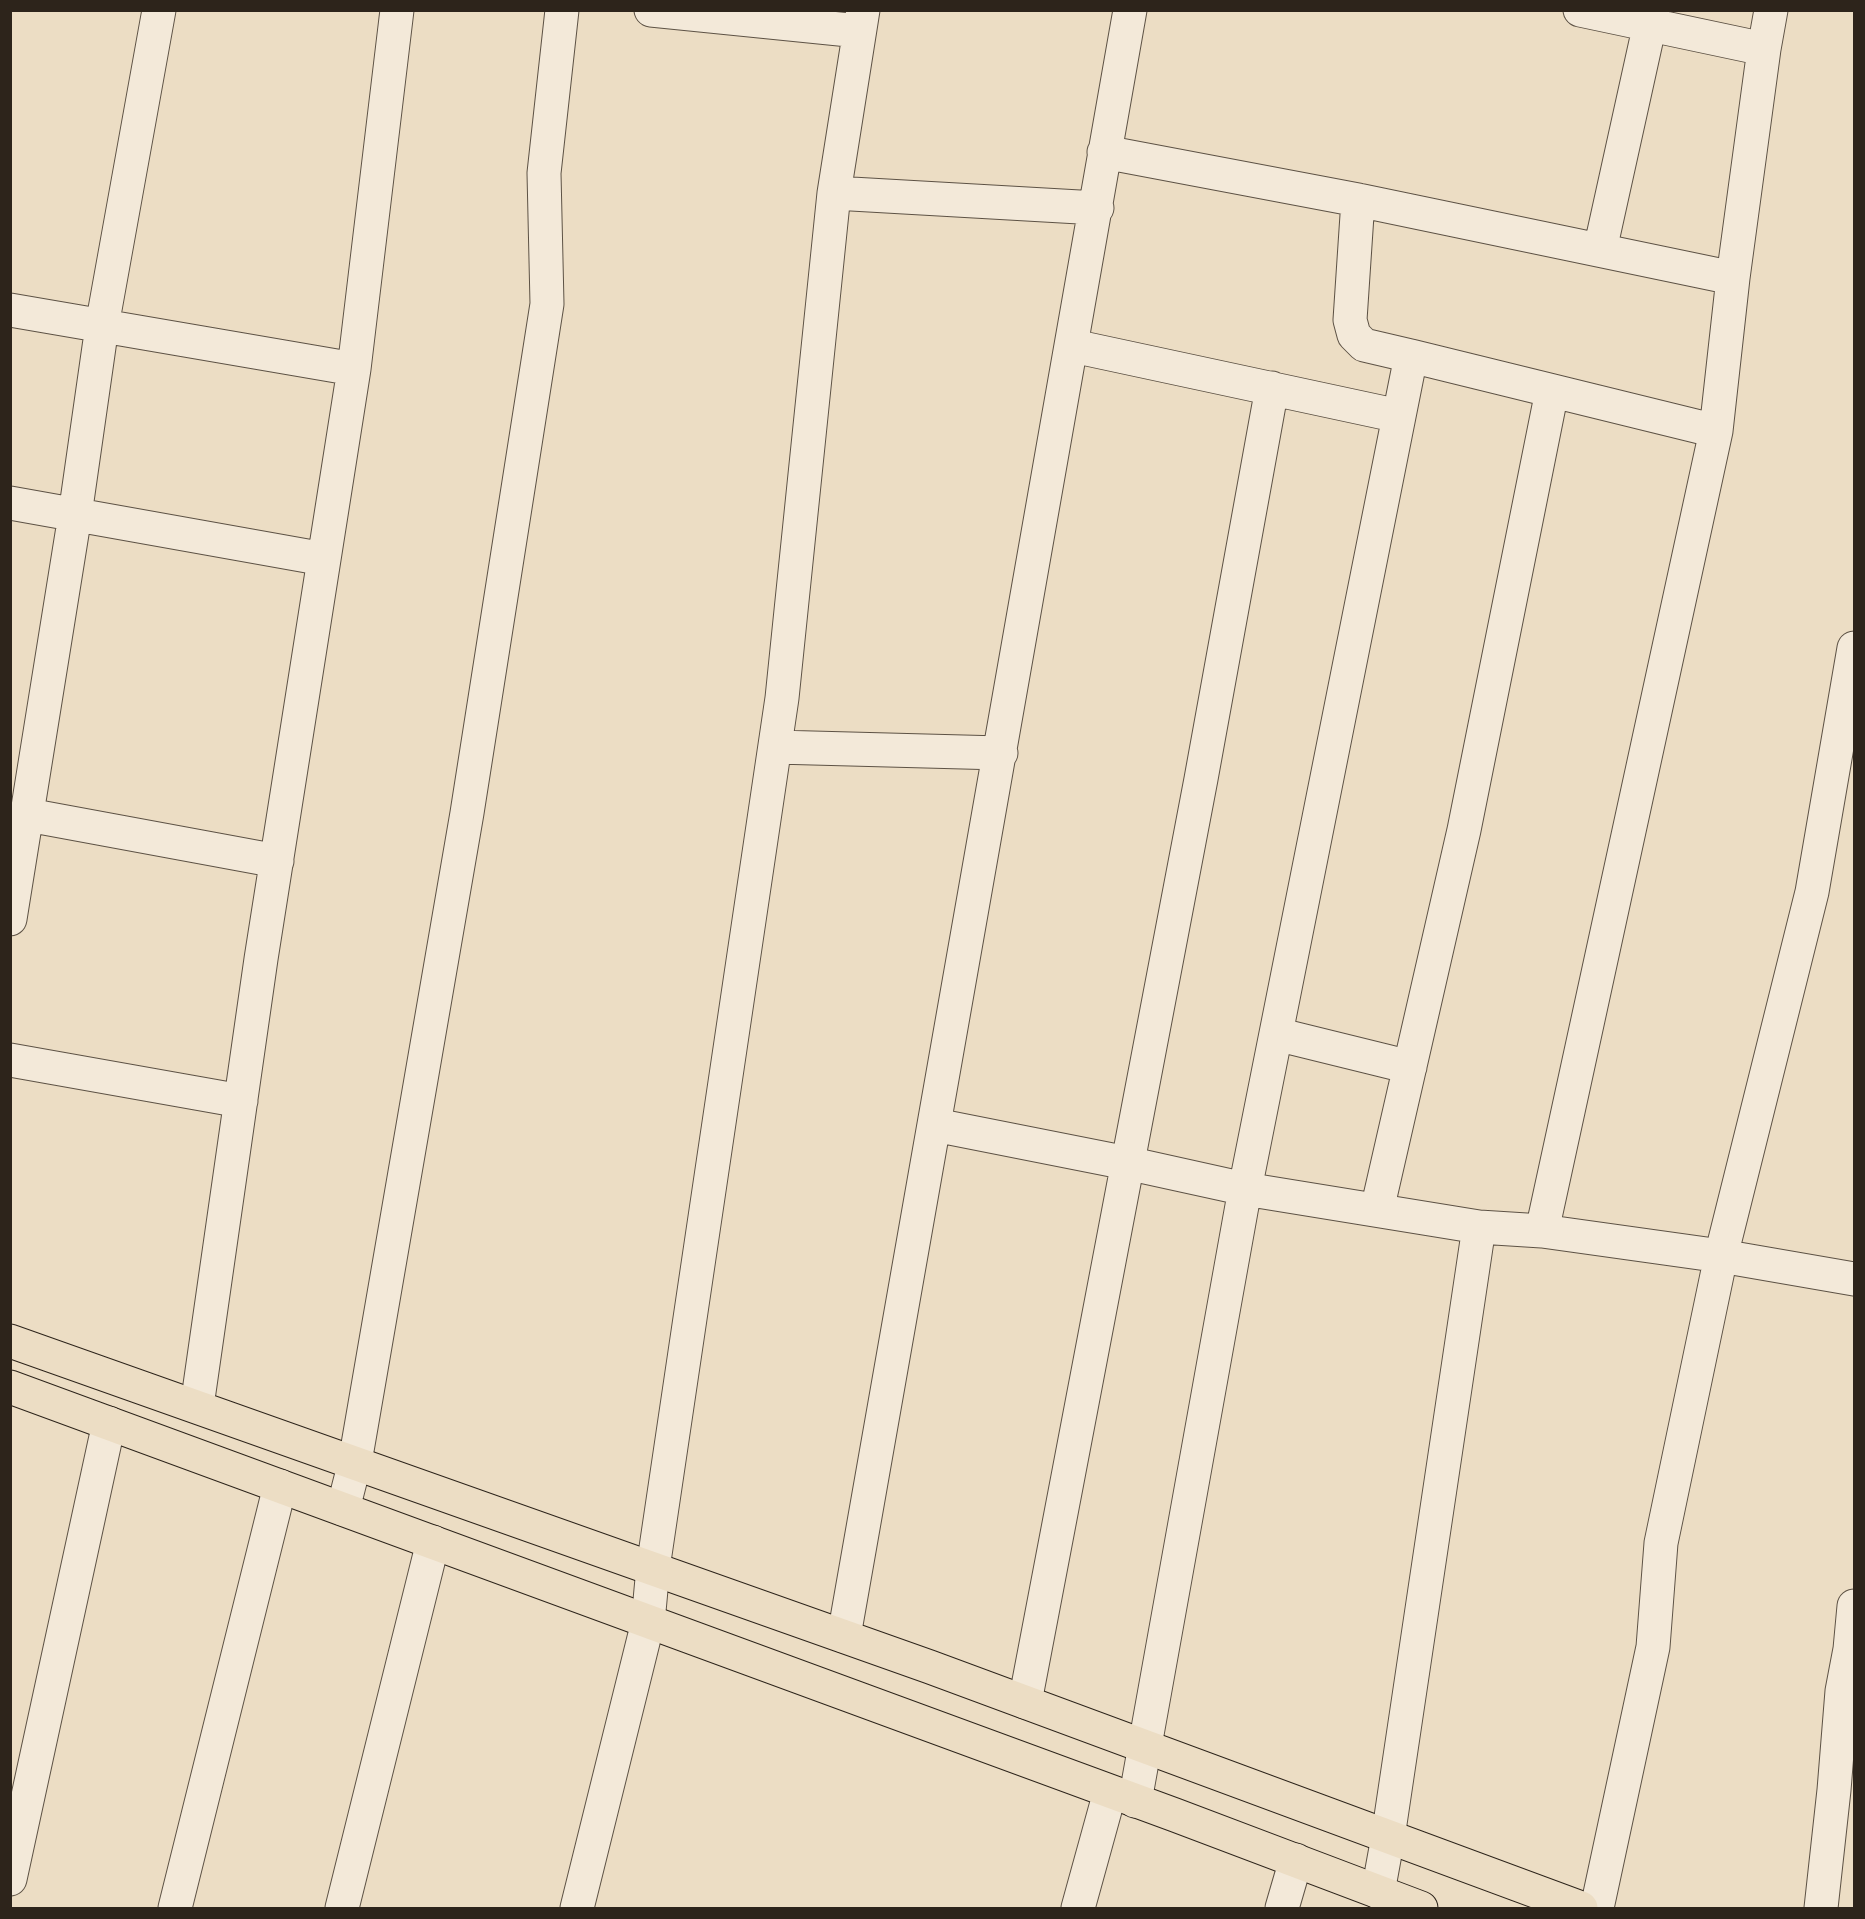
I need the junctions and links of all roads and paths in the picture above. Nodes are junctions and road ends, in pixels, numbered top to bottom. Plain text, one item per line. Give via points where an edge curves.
1 (159, 10) edge
2 (397, 10) edge
3 (562, 10) edge
4 (651, 10) edge
5 (1130, 10) edge
6 (1580, 10) edge
7 (1771, 10) edge
8 (1651, 18) edge
9 (861, 21) edge
10 (1764, 49) junction
11 (1104, 152) junction
12 (834, 193) junction
13 (1358, 200) junction
14 (1097, 208) junction
15 (1600, 250) junction
16 (1733, 278) junction
17 (10, 310) edge
18 (102, 326) junction
19 (1072, 346) junction
20 (1411, 356) junction
21 (354, 369) junction
22 (1272, 388) junction
23 (1551, 391) junction
24 (1399, 416) junction
25 (1716, 431) junction
26 (10, 503) edge
27 (75, 515) junction
28 (324, 559) junction
29 (1854, 648) edge
30 (775, 747) junction
31 (1001, 753) junction
32 (28, 815) junction
33 (16, 854) edge
34 (277, 861) junction
35 (10, 919) edge
36 (1276, 1034) junction
37 (10, 1060) edge
38 (1410, 1067) junction
39 (241, 1101) junction
40 (934, 1125) junction
41 (1127, 1163) junction
42 (1245, 1189) junction
43 (1377, 1210) junction
44 (1479, 1227) junction
45 (1542, 1231) junction
46 (1721, 1256) junction
47 (1854, 1279) edge
48 (10, 1341) edge
49 (10, 1388) edge
50 (197, 1406) junction
51 (110, 1423) junction
52 (356, 1462) junction
53 (280, 1486) junction
54 (343, 1509) junction
55 (433, 1542) junction
56 (653, 1568) junction
57 (1854, 1606) edge
58 (648, 1622) junction
59 (844, 1636) junction
60 (1025, 1702) junction
61 (1146, 1746) junction
62 (1122, 1796) junction
63 (1388, 1838) junction
64 (1296, 1860) junction
65 (10, 1879) edge
66 (1378, 1892) junction
67 (175, 1908) edge
68 (342, 1908) edge
69 (577, 1908) edge
70 (1078, 1908) edge
71 (1282, 1908) edge
72 (1421, 1908) edge
73 (1581, 1908) edge
74 (1597, 1908) edge
75 (1821, 1908) edge

1 - 18 street
2 - 21 street
3 - 52 street via 544,173 547,304 465,825
4 - 9 street
5 - 11 street
6 - 8 street
7 - 10 street
8 - 10 street
8 - 15 street
9 - 12 street
10 - 16 street
11 - 13 street
11 - 14 street
12 - 14 street
12 - 30 street
13 - 15 street
13 - 20 street via 1350,320 1354,335 1365,345
14 - 19 street
15 - 16 street
16 - 25 street
17 - 18 street
18 - 21 street
18 - 27 street
19 - 22 street
19 - 31 street
20 - 23 street
20 - 24 street
21 - 28 street
22 - 24 street
22 - 41 street
23 - 25 street
23 - 38 street via 1464,830
24 - 36 street
25 - 45 street
26 - 27 street
27 - 28 street
27 - 32 street
28 - 34 street
29 - 46 street via 1812,892
30 - 31 street
30 - 56 street
31 - 40 street
32 - 33 street
32 - 34 street
33 - 35 street
34 - 39 street
36 - 38 street
36 - 42 street
37 - 39 street
38 - 43 street
39 - 50 street
40 - 41 street
40 - 59 street
41 - 42 street
41 - 60 street
42 - 43 street
42 - 61 street
43 - 44 street
44 - 45 street
44 - 63 street
45 - 46 street
46 - 47 street
46 - 74 street via 1661,1543 1653,1647
48 - 50 main road
49 - 51 main road
50 - 52 main road
51 - 53 main road
51 - 65 street
52 - 54 street
52 - 56 main road
53 - 54 main road
53 - 67 street
54 - 55 main road
55 - 58 main road
55 - 68 street
56 - 58 street
56 - 59 main road
57 - 75 street
58 - 62 main road
58 - 69 street
59 - 60 main road
60 - 61 main road
61 - 62 street
61 - 63 main road
62 - 64 main road
62 - 70 street
63 - 66 street
63 - 73 main road
64 - 66 main road
64 - 71 street
66 - 72 main road

